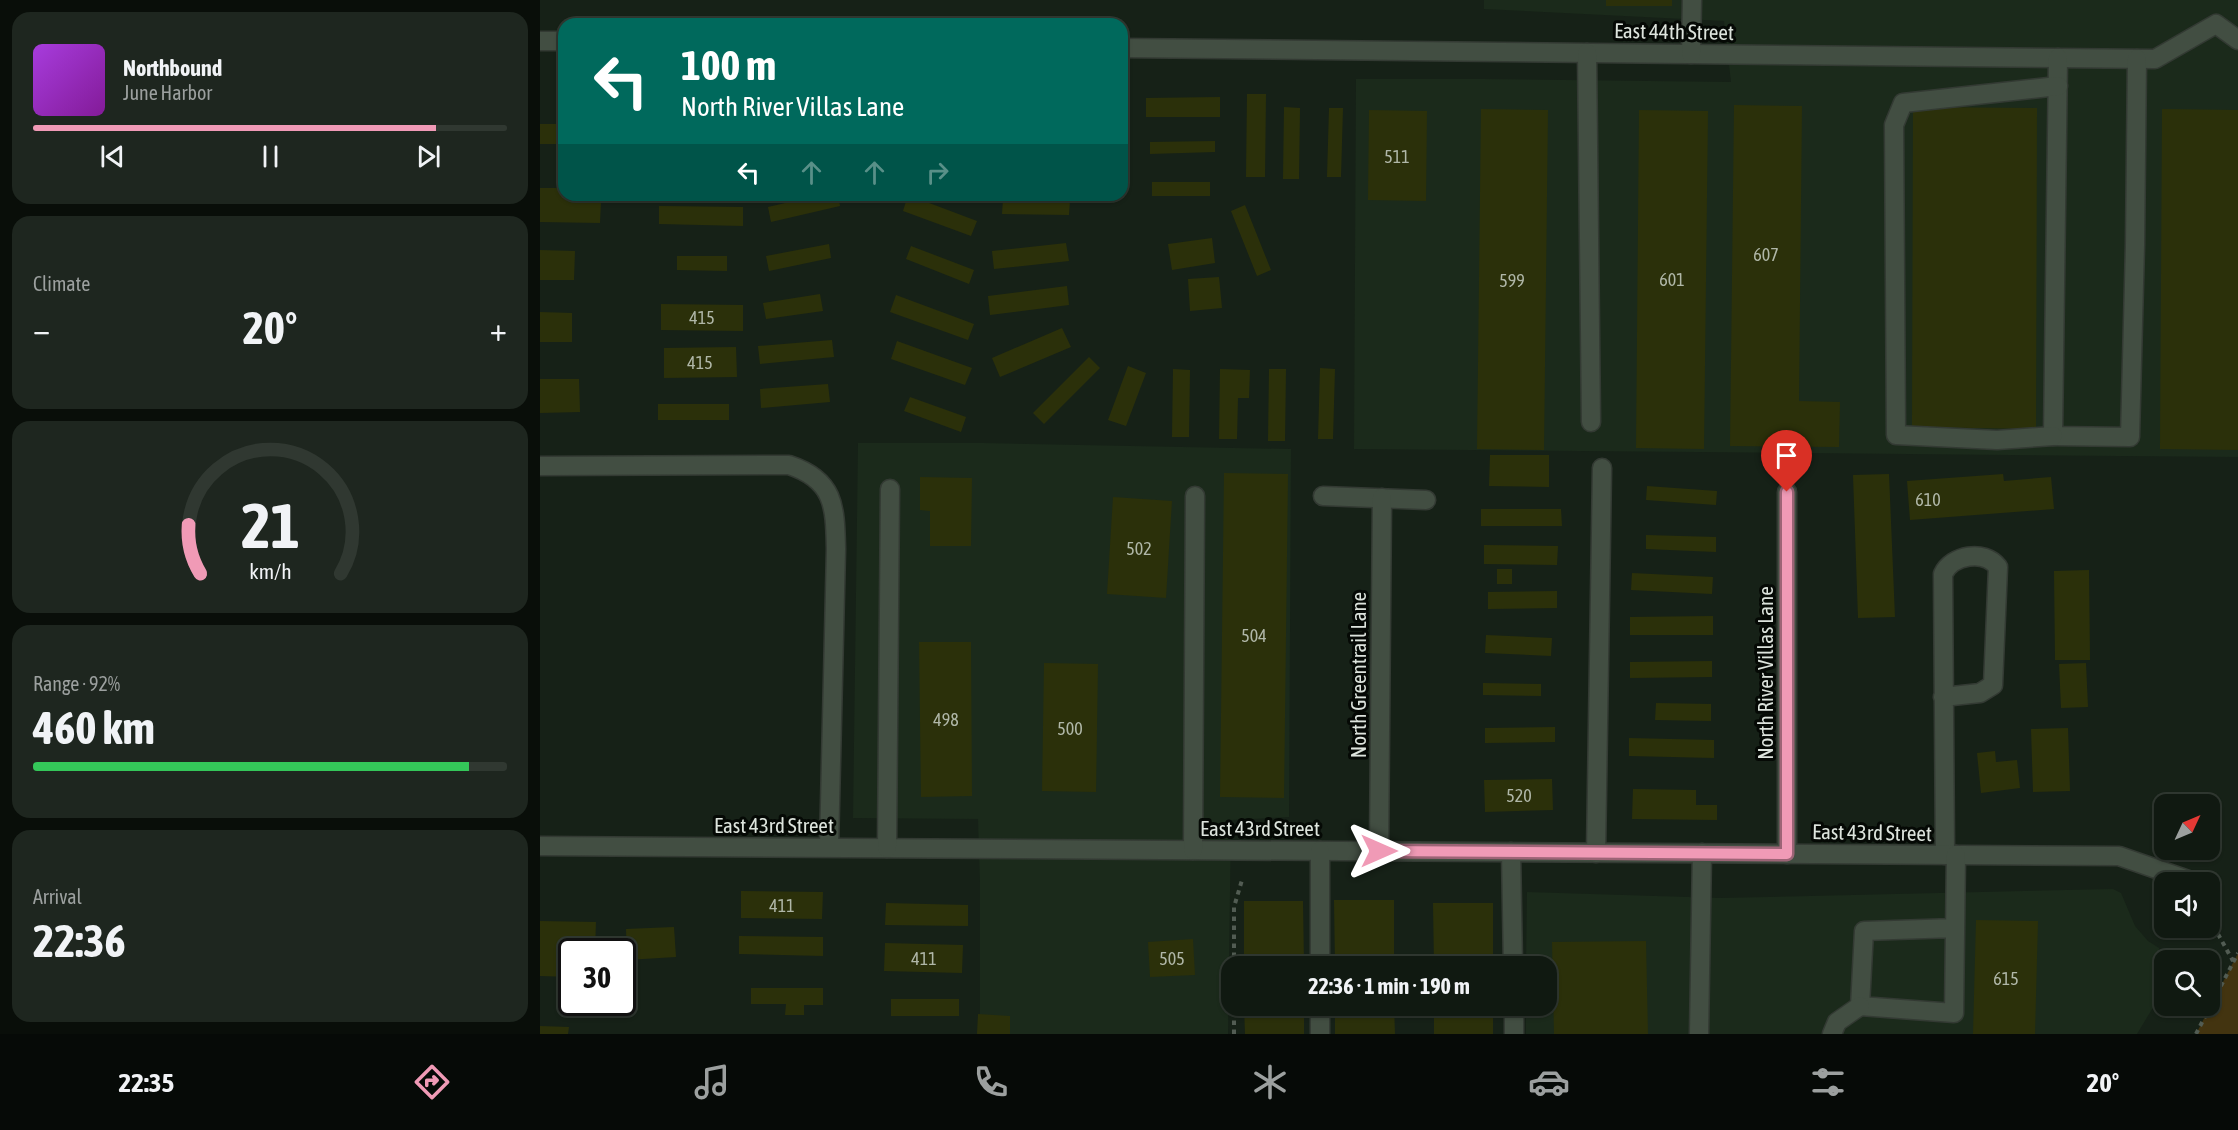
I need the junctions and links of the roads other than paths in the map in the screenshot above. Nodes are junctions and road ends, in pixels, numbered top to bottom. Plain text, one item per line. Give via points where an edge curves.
1 (1692, 0) edge
2 (2238, 40) edge
3 (540, 41) edge
4 (558, 41) edge
5 (1128, 48) edge
6 (1587, 53) junction
7 (1691, 54) junction
8 (2058, 58) junction
9 (2137, 59) junction
10 (2058, 86) junction
11 (1591, 422) dead end
12 (2053, 436) junction
13 (540, 466) edge
14 (1602, 468) dead end
15 (890, 489) dead end
16 (1787, 492) dead end
17 (1195, 496) dead end
18 (1323, 496) dead end
19 (1382, 498) junction
20 (1426, 500) dead end
21 (1943, 696) junction
22 (540, 846) edge
23 (829, 848) junction
24 (887, 848) junction
25 (1193, 850) junction
26 (1320, 851) junction
27 (1379, 851) junction
28 (1511, 852) junction
29 (1596, 853) junction
30 (1702, 853) junction
31 (1787, 854) junction
32 (1951, 855) junction
33 (2165, 872) edge
34 (1955, 928) junction
35 (1320, 956) edge
36 (1513, 956) edge
37 (1860, 1006) junction
38 (1320, 1016) edge
39 (1514, 1016) edge
40 (1320, 1034) edge
41 (1514, 1034) edge
42 (1699, 1034) edge
43 (1832, 1034) edge

1 - 7 street
2 - 9 street, East 44th Street via 2216,24 2155,59
3 - 4 street
5 - 6 street, East 44th Street
6 - 7 street, East 44th Street
6 - 11 street
7 - 8 street, East 44th Street
8 - 9 street, East 44th Street
8 - 10 street
9 - 12 street via 2130,437
10 - 12 street
10 - 12 street via 1903,103 1893,125 1896,435 1997,440
13 - 23 street via 789,465 805,470 822,483 832,499 836,549
14 - 29 street
15 - 24 street
16 - 31 street, North River Villas Lane
17 - 25 street
18 - 19 street
19 - 20 street
19 - 27 street, North Greentrail Lane
21 - 21 street via 1943,574 1955,560 1985,557 1998,567 1993,685 1980,693
21 - 32 street
22 - 23 street, East 43rd Street
23 - 24 street, East 43rd Street
24 - 25 street, East 43rd Street
25 - 26 street, East 43rd Street
26 - 27 street, East 43rd Street
26 - 35 street
27 - 28 street, East 43rd Street
28 - 29 street, East 43rd Street
28 - 36 street
29 - 30 street, East 43rd Street
30 - 31 street, East 43rd Street
30 - 42 street
31 - 32 street, East 43rd Street
32 - 33 street, East 43rd Street via 2119,856
32 - 34 street
34 - 37 street via 1863,931
34 - 37 street via 1954,1013
37 - 43 street via 1837,1022
38 - 40 street
39 - 41 street

